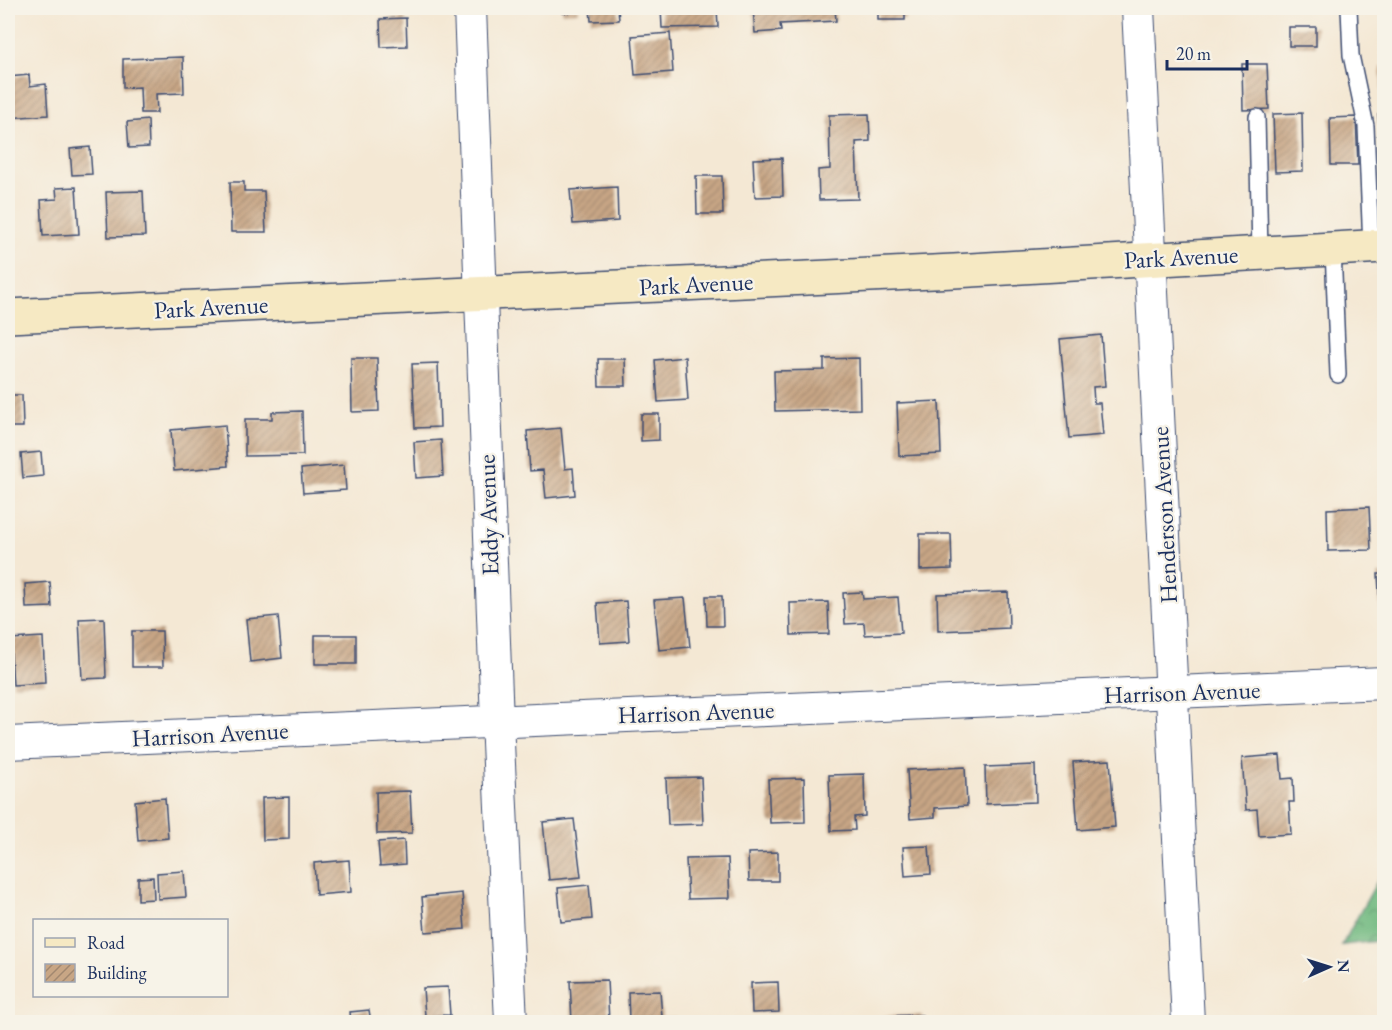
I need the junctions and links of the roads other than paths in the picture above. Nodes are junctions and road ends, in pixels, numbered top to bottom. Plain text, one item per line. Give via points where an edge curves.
1 (470, 8) edge
2 (1138, 8) edge
3 (1349, 8) edge
4 (1257, 117) dead end
5 (1378, 246) edge
6 (1333, 249) junction
7 (1260, 253) junction
8 (1149, 259) junction
9 (480, 295) junction
10 (8, 316) edge
11 (1338, 375) dead end
12 (1384, 683) edge
13 (1174, 692) junction
14 (497, 721) junction
15 (8, 743) edge
16 (512, 1023) edge
17 (1188, 1023) edge

1 - 9 street, Eddy Avenue
2 - 8 street, Henderson Avenue
3 - 5 lane via 1351,56 1366,126
4 - 7 lane
5 - 6 street, Park Avenue
6 - 7 street, Park Avenue
6 - 11 lane
7 - 8 street, Park Avenue
8 - 9 street, Park Avenue
8 - 13 street, Henderson Avenue
9 - 10 street, Park Avenue
9 - 14 street, Eddy Avenue
12 - 13 street, Harrison Avenue
13 - 14 street, Harrison Avenue
13 - 17 street, Henderson Avenue
14 - 15 street, Harrison Avenue
14 - 16 street, Eddy Avenue

